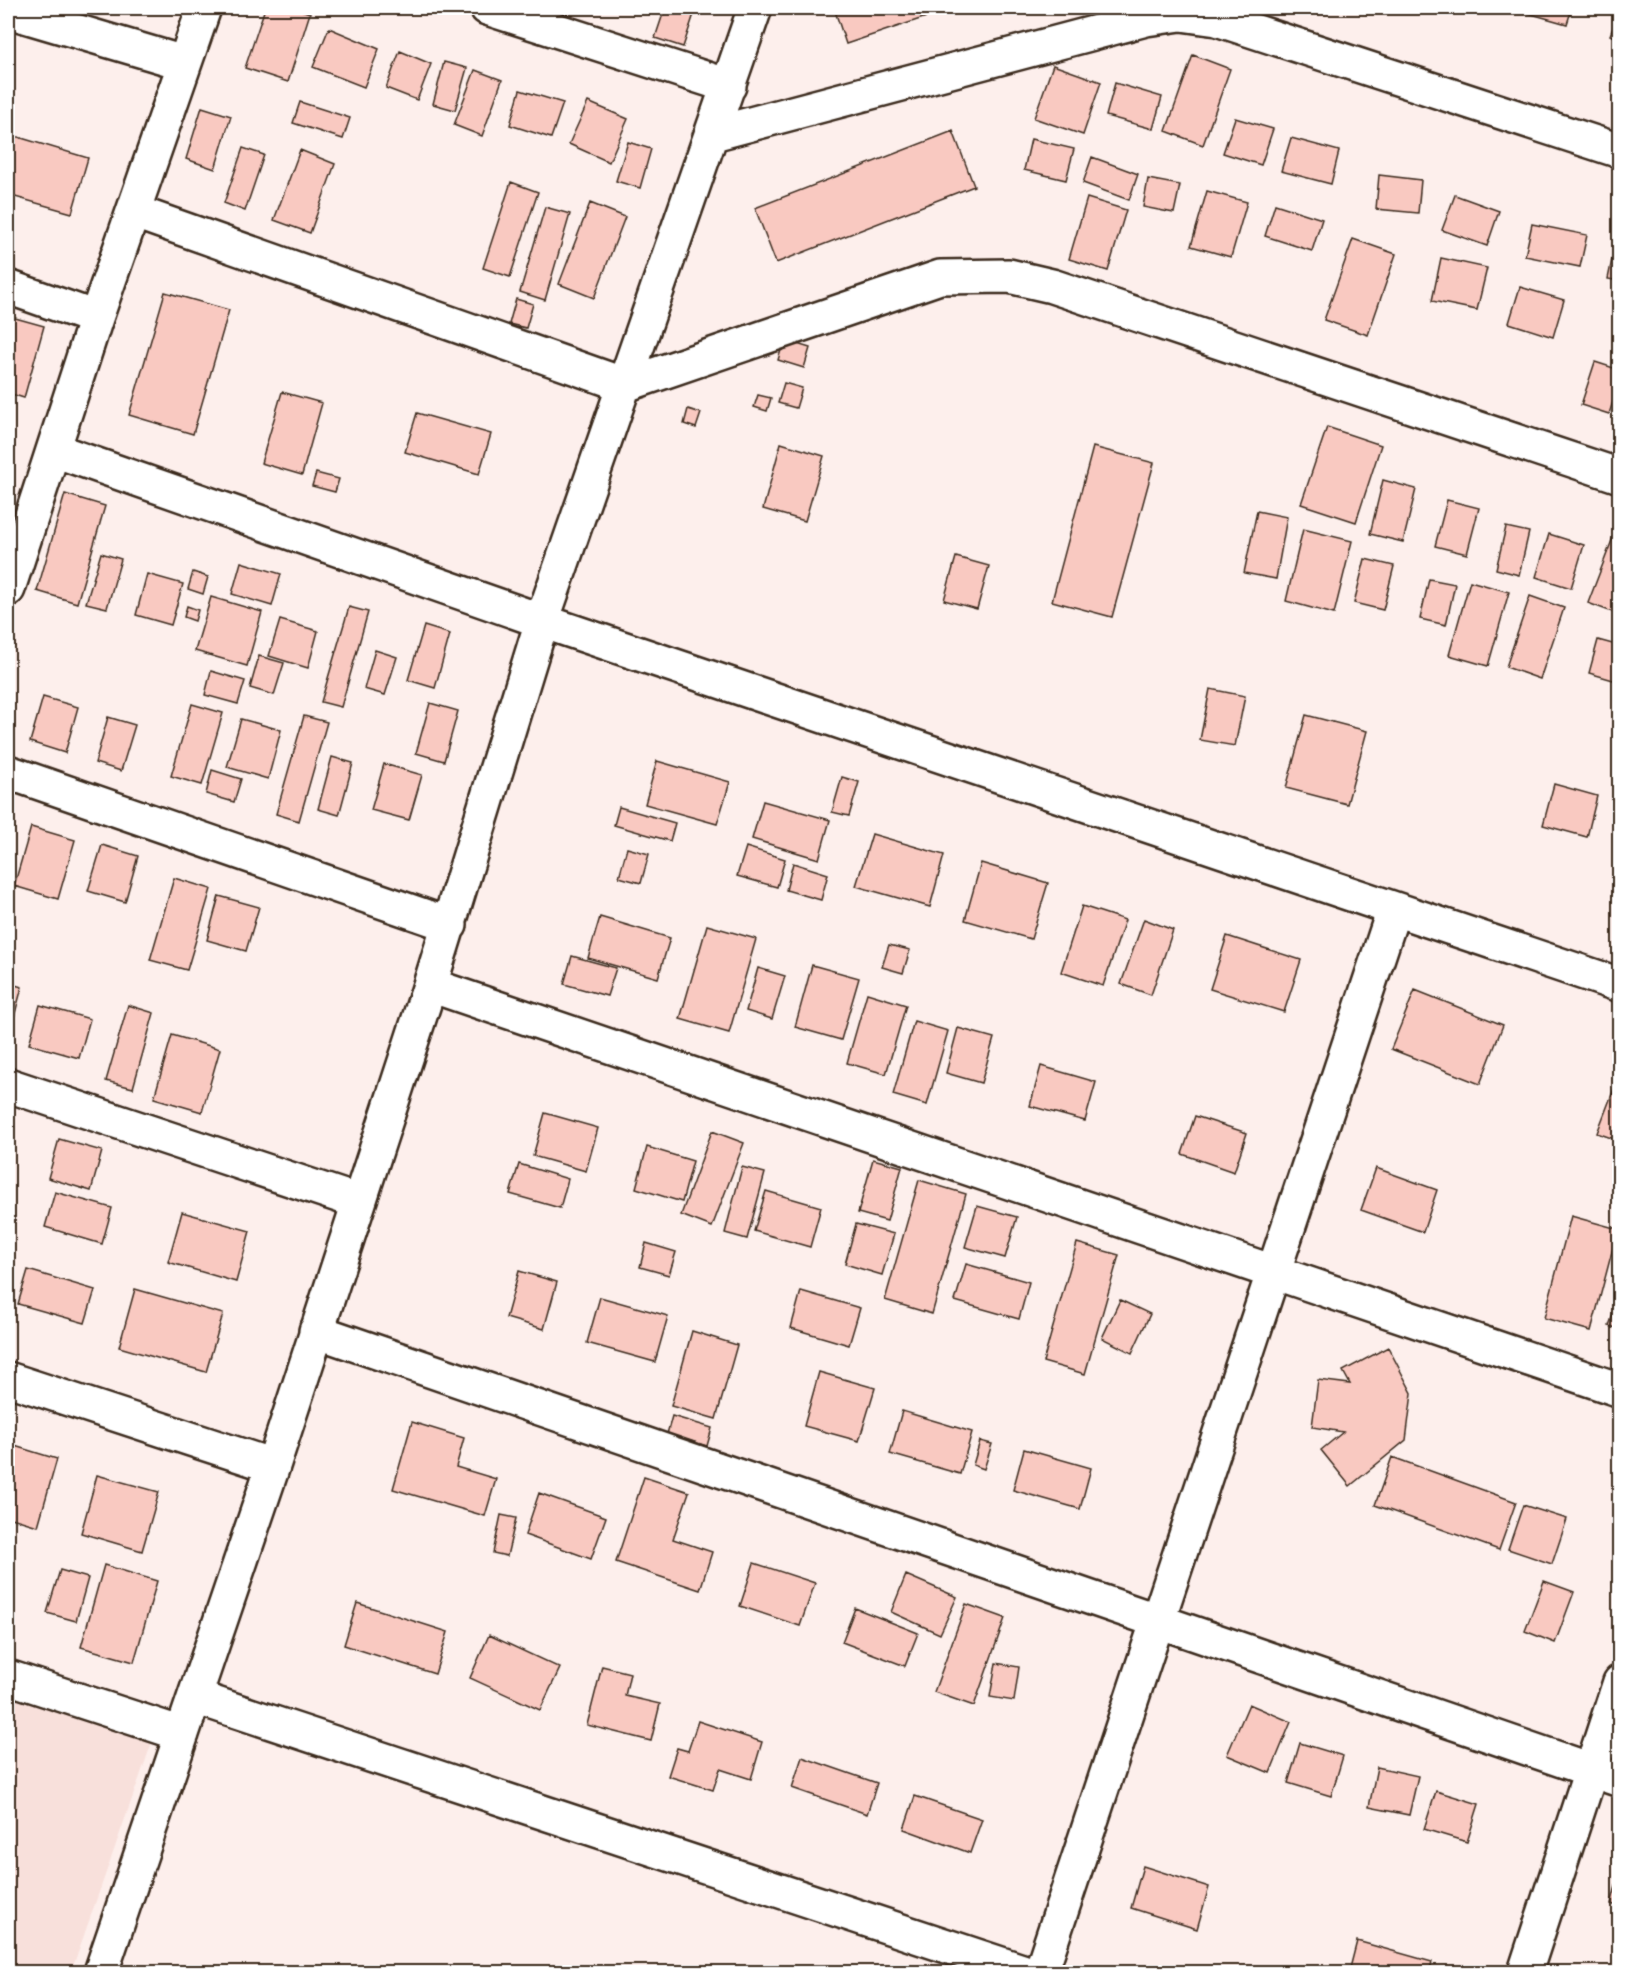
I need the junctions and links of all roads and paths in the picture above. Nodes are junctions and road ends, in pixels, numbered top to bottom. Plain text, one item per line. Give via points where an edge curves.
1 (204, 8) edge
2 (487, 8) edge
3 (755, 8) edge
4 (8, 11) edge
5 (184, 63) junction
6 (729, 86) junction
7 (713, 135) junction
8 (1620, 151) edge
9 (135, 212) junction
10 (8, 287) edge
11 (96, 318) junction
12 (625, 385) junction
13 (54, 450) junction
14 (1620, 476) edge
15 (8, 589) edge
16 (542, 621) junction
17 (8, 772) edge
18 (1394, 909) junction
19 (450, 925) junction
20 (1620, 985) edge
21 (430, 986) junction
22 (8, 1085) edge
23 (359, 1202) junction
24 (1274, 1272) junction
25 (316, 1331) junction
26 (8, 1379) edge
27 (1620, 1389) edge
28 (273, 1466) junction
29 (1158, 1621) junction
30 (8, 1677) edge
31 (1620, 1682) edge
32 (195, 1697) junction
33 (182, 1734) junction
34 (1605, 1775) edge
35 (101, 1972) edge
36 (1025, 1972) edge
37 (1041, 1972) edge
38 (1525, 1972) edge

1 - 5 street
2 - 6 street
3 - 6 street
4 - 5 street
5 - 9 street
6 - 7 street
7 - 8 street via 1146,19 1181,14 1217,20
7 - 12 street
9 - 11 street
9 - 12 street
10 - 11 street
11 - 13 street
12 - 14 street via 940,277 1009,276 1052,286
12 - 16 street
13 - 15 street
13 - 16 street
16 - 18 street
16 - 19 street
17 - 19 street
18 - 20 street
18 - 24 street
19 - 21 street
21 - 23 street
21 - 24 street
22 - 23 street
23 - 25 street
24 - 27 street
24 - 29 street
25 - 28 street
25 - 29 street
26 - 28 street
28 - 32 street
29 - 34 street
29 - 37 street
30 - 33 street
31 - 34 street
32 - 33 street
32 - 36 street
33 - 35 street
34 - 38 street

